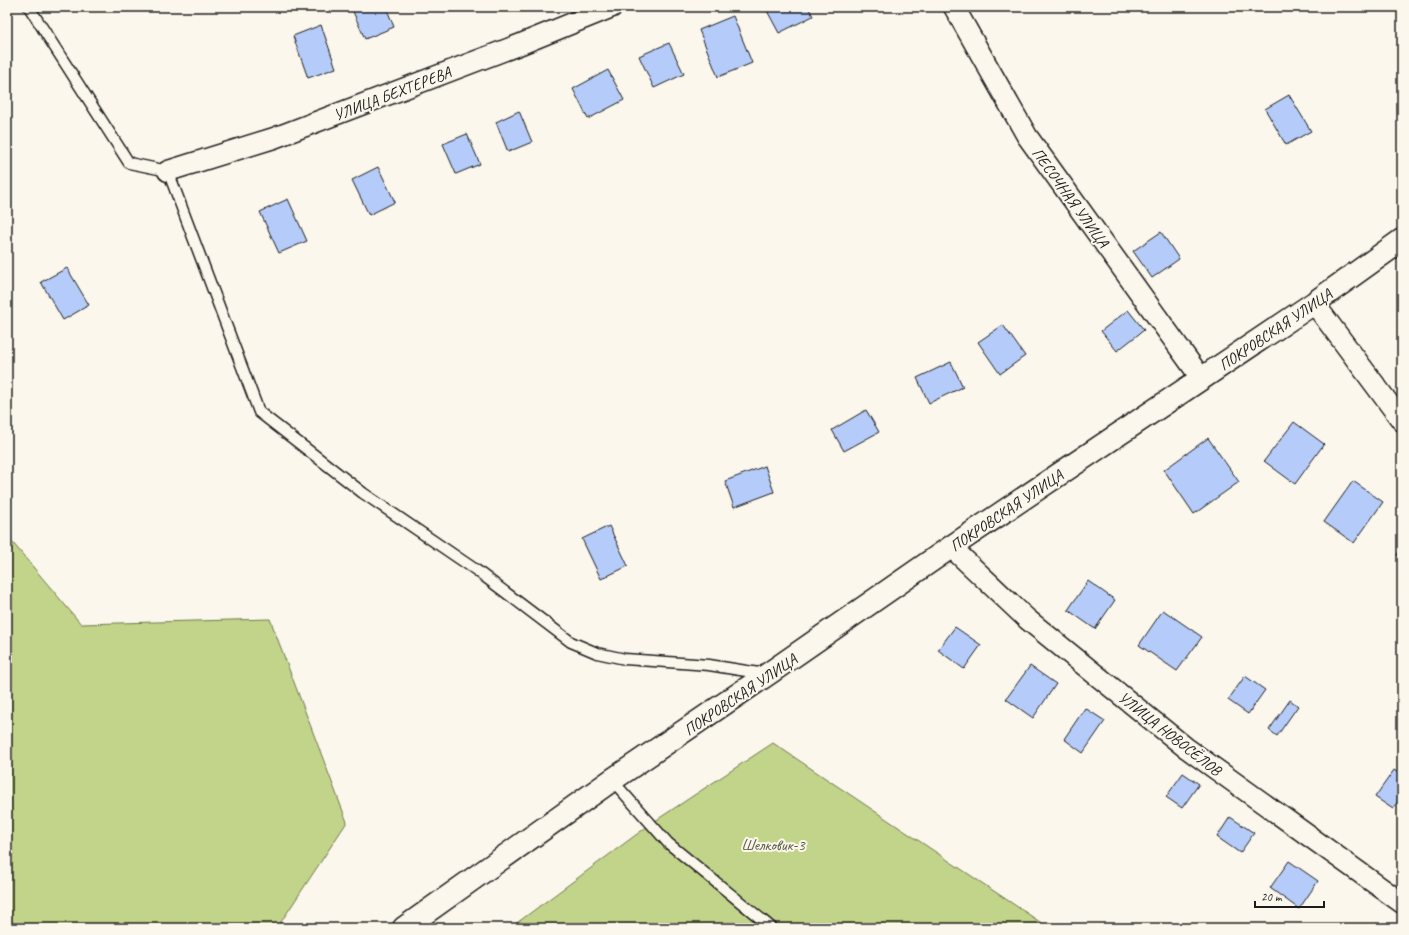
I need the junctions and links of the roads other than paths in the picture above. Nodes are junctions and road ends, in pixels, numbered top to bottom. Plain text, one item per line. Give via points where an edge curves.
1 (29, 7) edge
2 (612, 7) edge
3 (954, 7) edge
4 (168, 171) junction
5 (1402, 240) edge
6 (1314, 303) junction
7 (1201, 378) junction
8 (1402, 421) edge
9 (951, 547) junction
10 (768, 674) junction
11 (612, 780) junction
12 (1402, 903) edge
13 (404, 928) edge
14 (772, 928) edge

1 - 4 lane via 129,162
2 - 4 street, УЛИЦА БЕХТЕРЕВА via 274,138
3 - 7 street, ПЕСОЧНАЯ УЛИЦА via 1027,136
4 - 10 lane via 259,412 363,494 476,570 571,642 597,653 625,659
5 - 6 street, ПОКРОВСКАЯ УЛИЦА
6 - 7 street, ПОКРОВСКАЯ УЛИЦА
6 - 8 street
7 - 9 street, ПОКРОВСКАЯ УЛИЦА
9 - 10 street, ПОКРОВСКАЯ УЛИЦА
9 - 12 street, УЛИЦА НОВОСЁЛОВ via 1027,619 1185,747
10 - 11 street, ПОКРОВСКАЯ УЛИЦА
11 - 13 street, ПОКРОВСКАЯ УЛИЦА
11 - 14 lane via 668,843

